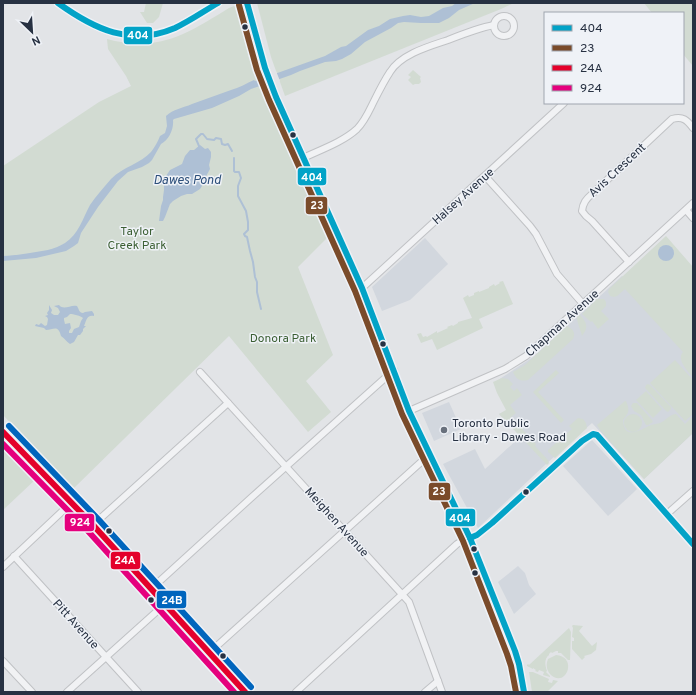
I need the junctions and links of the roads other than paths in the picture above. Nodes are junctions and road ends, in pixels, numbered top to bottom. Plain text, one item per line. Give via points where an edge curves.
1 (58, 3) edge
2 (218, 3) edge
3 (247, 3) edge
4 (494, 25) dead end
5 (563, 104) edge
6 (693, 128) edge
7 (303, 158) junction
8 (485, 176) junction
9 (693, 203) edge
10 (686, 210) junction
11 (693, 218) edge
12 (629, 262) junction
13 (362, 288) junction
14 (583, 304) junction
15 (394, 370) junction
16 (200, 372) dead end
17 (228, 403) junction
18 (409, 411) junction
19 (3, 432) edge
20 (430, 454) junction
21 (286, 467) junction
22 (693, 491) edge
23 (72, 503) junction
24 (667, 514) junction
25 (93, 525) junction
26 (344, 531) junction
27 (470, 538) junction
28 (693, 544) edge
29 (14, 556) junction
30 (3, 567) edge
31 (151, 589) junction
32 (402, 594) junction
33 (164, 604) junction
34 (209, 653) junction
35 (106, 656) junction
36 (3, 660) edge
37 (438, 681) junction
38 (32, 692) edge
39 (67, 692) edge
40 (138, 692) edge
41 (245, 692) edge
42 (296, 692) edge
43 (425, 692) edge
44 (442, 692) edge
45 (524, 692) edge

1 - 2 street via 82,20 99,28 113,33 140,36 175,28
3 - 7 street via 265,68
4 - 7 street via 432,45 402,60 391,70 365,120 358,128 343,139
5 - 8 street, Halsey Avenue
6 - 12 street, Avis Crescent via 683,118 672,120 583,204 582,211
7 - 13 street
8 - 13 street, Halsey Avenue
8 - 14 street via 530,226 557,274
9 - 10 street, Chapman Avenue
10 - 11 street
10 - 12 street, Chapman Avenue
12 - 14 street, Chapman Avenue
13 - 15 street
14 - 18 street, Chapman Avenue via 516,363
15 - 18 street
15 - 21 street
16 - 17 street, Meighen Avenue
17 - 21 street, Meighen Avenue
17 - 25 street
18 - 20 street
19 - 23 street
20 - 26 street
20 - 27 street
21 - 26 street, Meighen Avenue
21 - 31 street
22 - 24 street
23 - 25 street
23 - 29 street
24 - 27 street via 597,435 593,434 582,440 492,523
24 - 28 street
25 - 31 street
26 - 32 street, Meighen Avenue
26 - 34 street
27 - 32 street via 457,544
27 - 45 street via 515,651
29 - 30 street
29 - 35 street, Pitt Avenue
31 - 33 street
32 - 37 street, Meighen Avenue via 409,602
32 - 42 street
33 - 34 street
33 - 35 street
34 - 41 street
35 - 39 street
35 - 40 street, Pitt Avenue
36 - 38 street
37 - 43 street
37 - 44 street, Meighen Avenue

